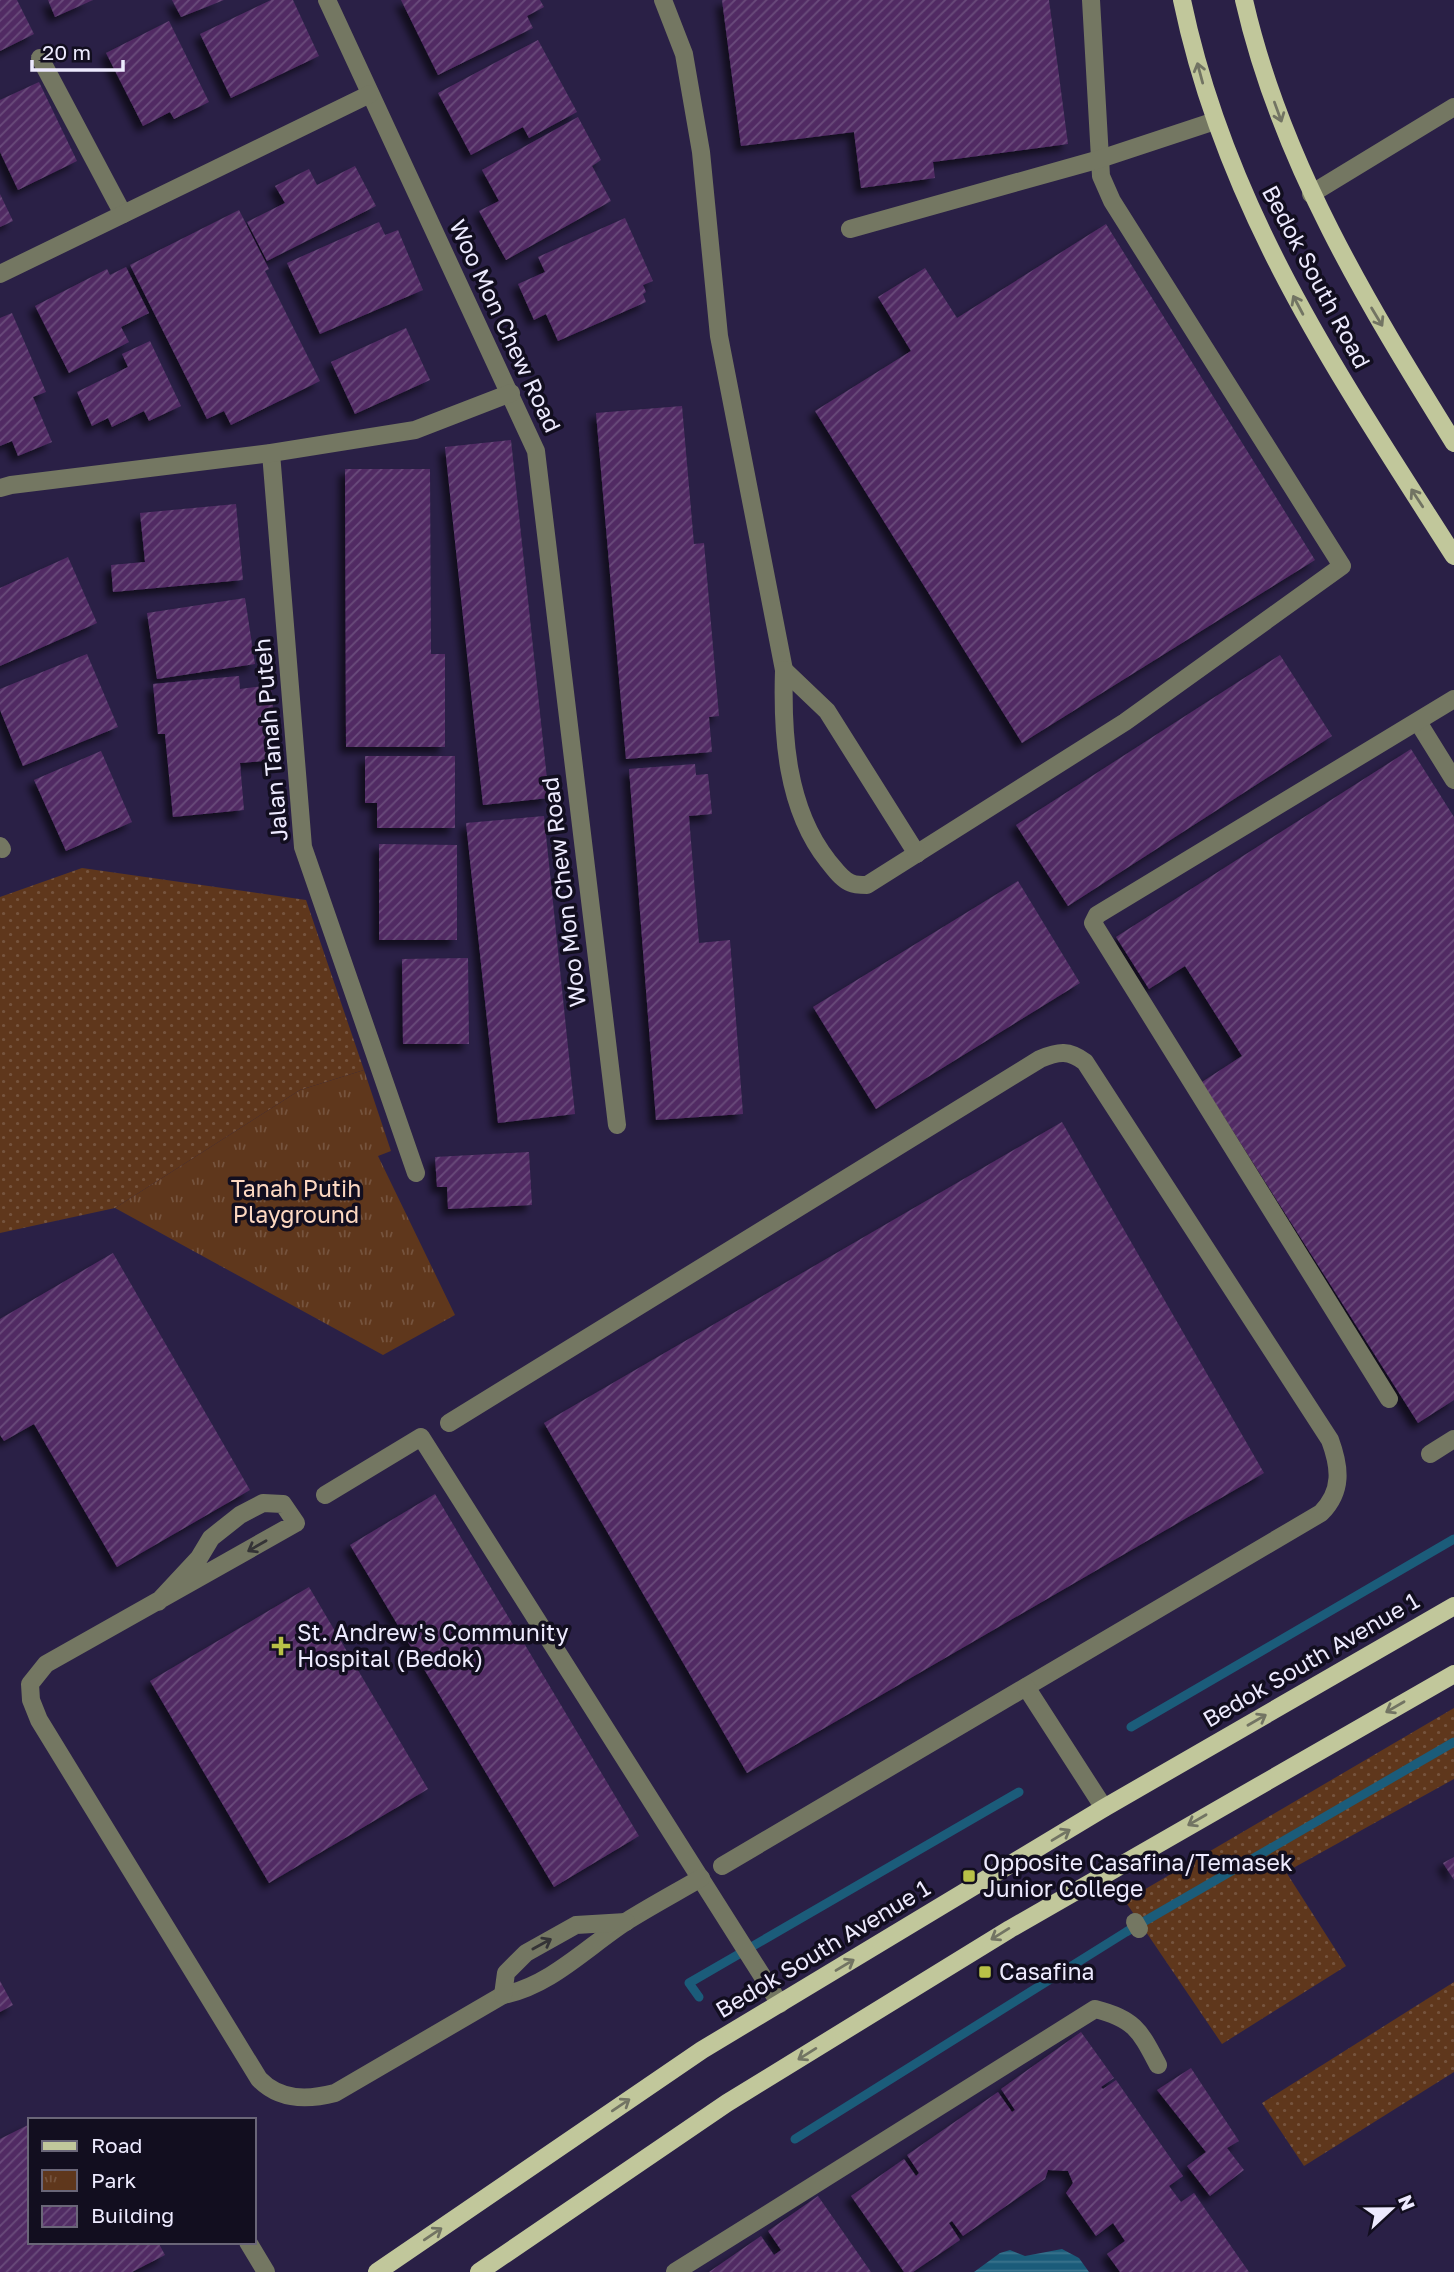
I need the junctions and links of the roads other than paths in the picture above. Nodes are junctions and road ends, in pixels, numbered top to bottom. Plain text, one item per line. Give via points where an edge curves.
1 (327, 0) edge
2 (663, 0) edge
3 (1091, 0) edge
4 (1182, 0) edge
5 (1244, 0) edge
6 (40, 58) dead end
7 (370, 94) junction
8 (1454, 107) edge
9 (1215, 121) junction
10 (1100, 159) junction
11 (1311, 194) junction
12 (123, 214) junction
13 (850, 229) dead end
14 (0, 274) edge
15 (511, 393) junction
16 (1454, 443) edge
17 (271, 453) junction
18 (0, 488) edge
19 (1454, 556) edge
20 (784, 670) junction
21 (1454, 699) edge
22 (1418, 722) junction
23 (1454, 780) edge
24 (917, 854) junction
25 (617, 1125) dead end
26 (416, 1173) dead end
27 (1389, 1399) dead end
28 (449, 1423) dead end
29 (1454, 1439) edge
30 (1430, 1454) dead end
31 (325, 1495) dead end
32 (158, 1602) junction
33 (1454, 1606) edge
34 (1454, 1674) edge
35 (1026, 1687) junction
36 (1104, 1808) junction
37 (722, 1866) dead end
38 (701, 1878) junction
39 (626, 1922) junction
40 (503, 1995) junction
41 (780, 2004) junction
42 (1158, 2065) dead end
43 (249, 2244) edge
44 (265, 2272) edge
45 (377, 2272) edge
46 (479, 2272) edge
47 (675, 2272) edge

1 - 7 street, Woo Mon Chew Road
2 - 20 street via 684,54 701,152 719,336
3 - 10 street
9 -> 4 main road, Bedok South Road
5 -> 11 main road, Bedok South Road via 1271,93
6 - 12 street
7 - 12 street
7 - 15 street, Woo Mon Chew Road
8 - 11 street
9 - 10 street
19 -> 9 main road, Bedok South Road via 1303,314 1256,223
10 - 13 street
10 - 24 street via 1101,176 1112,201 1342,566 1125,722
11 -> 16 main road, Bedok South Road via 1358,285
12 - 14 street
15 - 17 street via 415,430
15 - 25 street, Woo Mon Chew Road via 536,451
17 - 18 street
17 - 26 street, Jalan Tanah Puteh via 303,847
20 - 24 street via 827,711
20 - 24 street via 787,759 815,844 851,883 867,885
21 - 22 street
22 - 23 street
22 - 27 street via 1097,915 1093,923
28 - 35 street via 1041,1059 1066,1051 1074,1054 1085,1062 1330,1440 1339,1464 1338,1487 1321,1513
29 - 30 street
31 - 38 street via 421,1437
32 -> 32 street via 199,1558 211,1538 240,1515 262,1503 284,1504 296,1523
32 - 40 street via 46,1664 30,1684 31,1700 259,2079 272,2090 293,2097 335,2093
36 -> 33 main road, Bedok South Avenue 1
34 -> 46 main road via 998,1936 727,2103
35 - 36 street
35 - 37 street
41 -> 36 main road, Bedok South Avenue 1
38 - 39 street
38 - 41 street
39 - 40 street via 539,1983
40 -> 39 street via 506,1973 526,1953 576,1925
45 -> 41 main road, Bedok South Avenue 1 via 702,2050
42 - 47 street via 1139,2031 1115,2014 1095,2009
43 - 44 street

